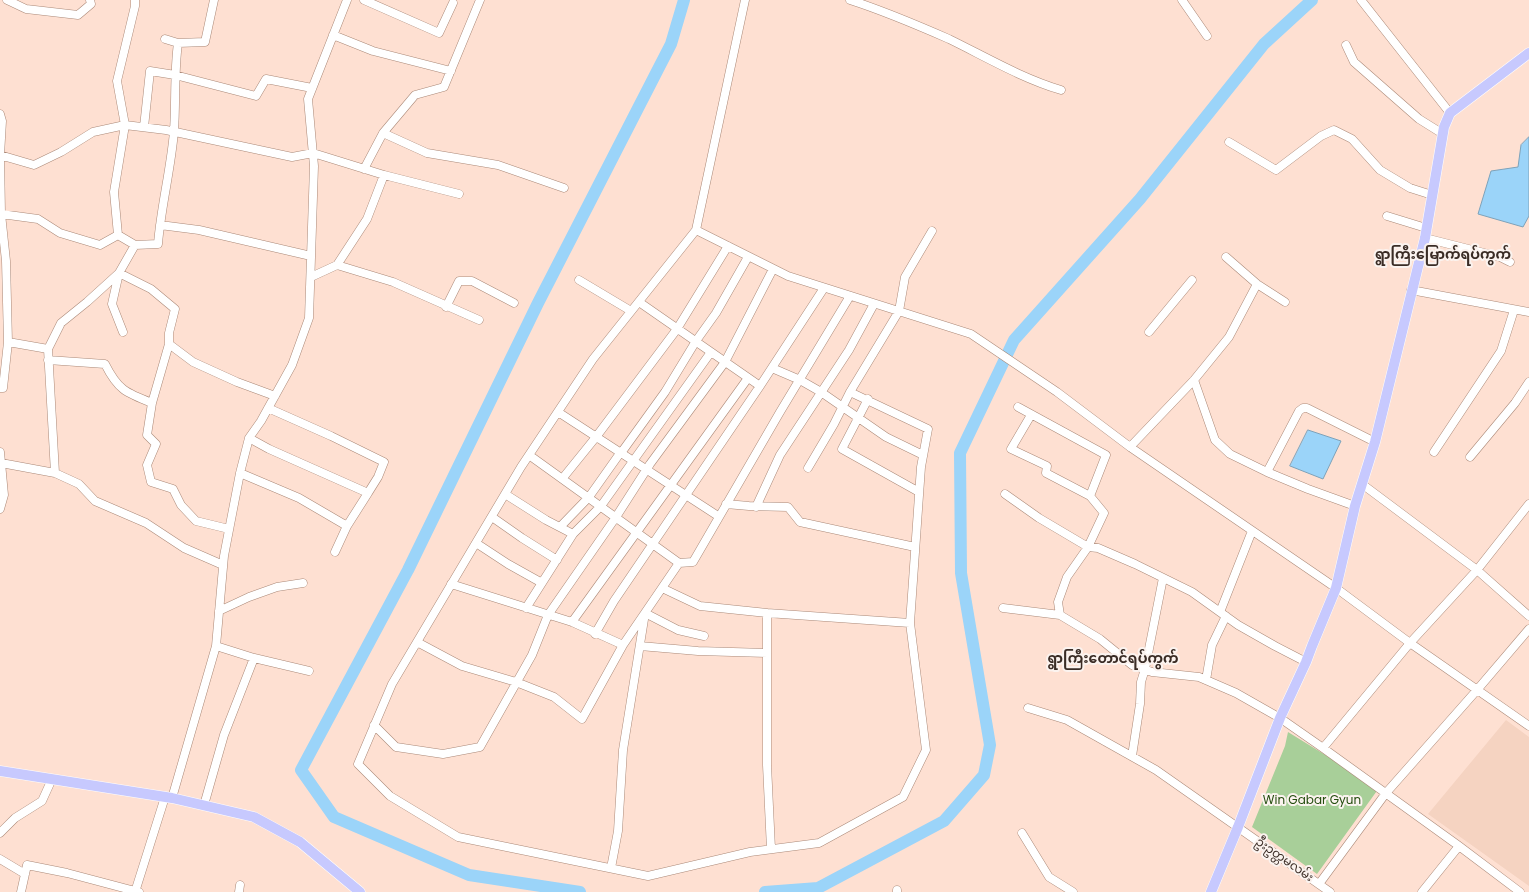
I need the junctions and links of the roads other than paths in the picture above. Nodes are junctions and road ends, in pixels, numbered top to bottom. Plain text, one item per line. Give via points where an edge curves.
1 (6, 0) edge
2 (90, 0) edge
3 (134, 0) edge
4 (214, 0) edge
5 (347, 0) edge
6 (364, 0) edge
7 (480, 0) edge
8 (745, 0) edge
9 (850, 0) edge
10 (1182, 0) edge
11 (1361, 0) edge
12 (453, 3) dead end
13 (333, 35) junction
14 (1207, 36) dead end
15 (165, 39) dead end
16 (178, 43) junction
17 (1346, 45) dead end
18 (1529, 53) edge
19 (451, 71) junction
20 (175, 74) junction
21 (312, 88) junction
22 (1060, 90) dead end
23 (1450, 113) junction
24 (0, 114) edge
25 (125, 125) junction
26 (144, 127) junction
27 (174, 132) junction
28 (383, 133) junction
29 (1443, 134) junction
30 (1229, 142) dead end
31 (312, 153) junction
32 (0, 155) edge
33 (364, 169) junction
34 (384, 175) junction
35 (564, 188) dead end
36 (460, 194) dead end
37 (1432, 195) junction
38 (1, 214) junction
39 (1387, 216) dead end
40 (160, 225) junction
41 (696, 230) junction
42 (932, 231) dead end
43 (1426, 233) junction
44 (118, 235) junction
45 (135, 245) junction
46 (728, 246) junction
47 (311, 256) junction
48 (748, 257) junction
49 (1226, 257) dead end
50 (3, 261) edge
51 (1510, 262) dead end
52 (337, 265) junction
53 (773, 269) junction
54 (119, 273) junction
55 (311, 277) junction
56 (579, 280) dead end
57 (1192, 280) dead end
58 (1257, 284) junction
59 (824, 288) junction
60 (1411, 290) junction
61 (850, 296) junction
62 (639, 302) junction
63 (1285, 302) dead end
64 (514, 303) dead end
65 (874, 304) junction
66 (446, 306) junction
67 (1514, 310) junction
68 (631, 311) junction
69 (898, 311) junction
70 (1529, 312) edge
71 (479, 320) dead end
72 (677, 328) junction
73 (123, 332) dead end
74 (1149, 332) dead end
75 (696, 341) junction
76 (8, 342) junction
77 (169, 344) junction
78 (48, 348) junction
79 (711, 352) junction
80 (48, 360) junction
81 (725, 362) junction
82 (772, 368) junction
83 (748, 378) junction
84 (800, 380) junction
85 (1194, 380) junction
86 (1529, 382) edge
87 (760, 386) junction
88 (0, 388) edge
89 (821, 392) junction
90 (850, 392) junction
91 (275, 396) junction
92 (868, 399) junction
93 (152, 403) junction
94 (843, 407) junction
95 (1018, 407) dead end
96 (268, 408) junction
97 (558, 412) junction
98 (1031, 415) junction
99 (858, 416) junction
100 (596, 437) junction
101 (249, 438) junction
102 (1374, 442) junction
103 (1130, 447) junction
104 (0, 452) edge
105 (1434, 452) dead end
106 (529, 455) junction
107 (620, 455) junction
108 (923, 455) junction
109 (1470, 457) dead end
110 (633, 461) junction
111 (1, 464) junction
112 (808, 468) dead end
113 (646, 470) junction
114 (1267, 472) junction
115 (55, 473) junction
116 (240, 473) junction
117 (562, 479) junction
118 (1362, 484) junction
119 (671, 486) junction
120 (919, 492) junction
121 (368, 493) junction
122 (505, 494) junction
123 (1005, 494) dead end
124 (687, 496) junction
125 (1090, 496) junction
126 (589, 498) junction
127 (726, 504) junction
128 (1529, 504) edge
129 (601, 506) junction
130 (1355, 506) junction
131 (756, 507) junction
132 (0, 509) edge
133 (718, 516) junction
134 (492, 517) junction
135 (616, 517) junction
136 (347, 526) junction
137 (560, 527) junction
138 (230, 529) junction
139 (1252, 531) junction
140 (637, 532) junction
141 (573, 534) junction
142 (476, 543) junction
143 (653, 544) junction
144 (915, 547) junction
145 (1088, 547) junction
146 (335, 552) dead end
147 (557, 560) junction
148 (679, 563) junction
149 (223, 565) junction
150 (1477, 570) junction
151 (1163, 578) junction
152 (302, 583) dead end
153 (542, 583) junction
154 (451, 584) junction
155 (662, 588) junction
156 (1336, 588) junction
157 (526, 608) junction
158 (1003, 608) dead end
159 (219, 611) junction
160 (645, 613) junction
161 (767, 613) junction
162 (1223, 614) junction
163 (548, 615) junction
164 (1060, 615) junction
165 (1529, 616) edge
166 (572, 622) junction
167 (910, 624) junction
168 (1529, 629) edge
169 (596, 634) junction
170 (704, 636) dead end
171 (417, 642) junction
172 (1410, 642) junction
173 (623, 645) junction
174 (216, 646) junction
175 (640, 646) junction
176 (767, 653) junction
177 (254, 658) junction
178 (1306, 662) junction
179 (1145, 669) junction
180 (309, 671) dead end
181 (1206, 680) junction
182 (516, 682) junction
183 (1478, 690) junction
184 (1028, 708) dead end
185 (1280, 718) junction
186 (374, 726) junction
187 (1529, 726) edge
188 (1323, 748) junction
189 (1132, 756) junction
190 (0, 771) edge
191 (52, 779) junction
192 (1386, 793) junction
193 (169, 797) junction
194 (204, 805) junction
195 (1238, 827) junction
196 (0, 833) edge
197 (1022, 833) dead end
198 (1459, 846) junction
199 (771, 850) junction
200 (0, 859) edge
201 (611, 868) junction
202 (25, 874) junction
203 (1319, 884) junction
204 (21, 892) edge
205 (136, 892) edge
206 (360, 892) edge
207 (1073, 892) edge
208 (1211, 892) edge
209 (1330, 892) edge
210 (1422, 892) edge
211 (1520, 892) edge

1 - 2 street via 26,9 78,15 91,4
3 - 25 street via 135,6 117,81
4 - 16 street via 205,42
5 - 13 street
6 - 12 street via 439,33
7 - 19 street
8 - 41 street
9 - 22 street via 948,39 1036,82
10 - 14 street
11 - 23 street
13 - 19 street via 373,51
13 - 21 street
15 - 16 street
16 - 20 street
17 - 29 street via 1354,62 1419,119
18 - 23 main road
19 - 28 street via 444,87 415,95
20 - 21 street via 256,96 266,79
20 - 26 street via 150,71
20 - 27 street
21 - 31 street via 308,99
23 - 29 main road
24 - 32 street
25 - 26 street
25 - 32 street via 93,132 34,165
25 - 44 street via 114,192
26 - 27 street
27 - 31 street via 292,157
27 - 40 street
28 - 33 street
28 - 35 street via 427,154 498,165
29 - 37 main road
30 - 37 street via 1276,170 1321,136 1334,130 1352,139 1380,170 1410,188
31 - 33 street
31 - 47 street via 314,166
32 - 38 street
33 - 34 street
34 - 36 street
34 - 52 street via 367,219
37 - 43 main road
38 - 44 street via 38,219 60,233 100,245
38 - 50 street
39 - 43 street
40 - 45 street via 158,244
40 - 47 street via 199,230
41 - 46 street
41 - 62 street
42 - 69 street via 906,277
43 - 51 street
43 - 60 main road
44 - 45 street
45 - 54 street
46 - 48 street
46 - 72 street
47 - 55 street
48 - 53 street
48 - 75 street via 716,313
49 - 58 street
50 - 76 street
52 - 55 street
52 - 66 street via 393,282
53 - 59 street
53 - 81 street
54 - 73 street via 112,304
54 - 77 street via 151,289 175,309
54 - 78 street via 61,324
55 - 91 street via 310,318 292,365
56 - 68 street
57 - 74 street
58 - 63 street
58 - 85 street via 1229,337
59 - 61 street
59 - 82 street
60 - 67 street
60 - 102 main road
61 - 65 street
61 - 84 street
62 - 68 street
62 - 72 street
64 - 66 street via 472,280 459,281
65 - 69 street
65 - 89 street via 849,350
66 - 71 street
67 - 70 street
67 - 105 street via 1501,351
68 - 97 street via 593,359
69 - 90 street
69 - 103 street via 971,334 1057,392
72 - 75 street
72 - 100 street
75 - 79 street
75 - 107 street via 665,392
76 - 78 street
76 - 88 street via 3,388
77 - 91 street via 193,362
77 - 93 street
78 - 80 street
79 - 81 street
79 - 110 street
80 - 93 street via 105,364 113,380 129,394
80 - 115 street
81 - 83 street
81 - 113 street
82 - 84 street
82 - 87 street
83 - 87 street
83 - 119 street
84 - 89 street
84 - 127 street
85 - 103 street
85 - 114 street via 1215,440 1230,454
86 - 109 street
87 - 124 street
89 - 94 street
89 - 131 street via 780,455
90 - 92 street
90 - 94 street
91 - 96 street
92 - 99 street
92 - 108 street via 928,429
93 - 138 street via 147,435 156,444 147,465 151,482 173,489 181,505 196,521
94 - 99 street
94 - 112 street
95 - 98 street
96 - 101 street
96 - 121 street via 384,462
97 - 100 street
97 - 106 street
98 - 125 street via 1106,455
98 - 125 street via 1011,449 1047,466 1046,473
99 - 108 street via 886,437
99 - 120 street via 842,449
100 - 107 street
100 - 117 street
101 - 116 street
101 - 121 street
102 - 114 street via 1303,408 1299,411
102 - 118 main road
103 - 139 street
104 - 111 street
106 - 117 street
106 - 122 street
107 - 110 street
107 - 126 street
108 - 120 street
110 - 113 street
110 - 129 street
111 - 115 street
111 - 132 street via 4,495
113 - 119 street
113 - 135 street
114 - 130 street
115 - 149 street via 78,484 95,501 146,524 184,548
116 - 136 street via 299,498
116 - 138 street
117 - 126 street
118 - 130 main road
118 - 150 street
119 - 124 street
119 - 140 street
120 - 144 street
121 - 136 street
122 - 134 street
122 - 137 street
123 - 145 street
124 - 133 street
124 - 143 street
125 - 145 street via 1104,513
126 - 129 street
126 - 137 street
127 - 131 street
127 - 133 street
128 - 150 street
129 - 135 street
129 - 141 street
130 - 156 main road
131 - 144 street via 788,507 800,522
133 - 148 street via 693,562
134 - 142 street
134 - 147 street
135 - 140 street
135 - 163 street
136 - 146 street
137 - 141 street
138 - 149 street
139 - 156 street
139 - 162 street
140 - 143 street
140 - 166 street
141 - 147 street
142 - 153 street
142 - 154 street
143 - 148 street
143 - 169 street via 614,600
144 - 167 street
145 - 151 street via 1098,548
145 - 164 street via 1068,577 1058,602
147 - 153 street
148 - 155 street
149 - 159 street
150 - 165 street
150 - 172 street
151 - 162 street via 1192,592
151 - 179 street
152 - 159 street via 249,597
153 - 157 street
154 - 157 street
154 - 171 street
155 - 160 street
155 - 161 street via 700,606
156 - 172 street
156 - 178 main road
157 - 163 street
158 - 164 street
159 - 174 street
160 - 170 street via 678,630
160 - 173 street
160 - 175 street
161 - 167 street
161 - 176 street
162 - 178 street
162 - 181 street via 1212,645
163 - 166 street
163 - 182 street via 532,655
164 - 179 street via 1100,639 1132,665
166 - 169 street
167 - 199 street via 926,750 903,797 819,843
168 - 183 street
169 - 173 street
171 - 182 street via 462,666
171 - 186 street via 392,684
172 - 183 street
172 - 188 street
173 - 182 street via 582,719 554,697
174 - 177 street
174 - 193 street
175 - 176 street
175 - 201 street via 623,750 618,831
176 - 199 street via 767,765
177 - 180 street
177 - 194 street via 224,735
178 - 185 main road
179 - 181 street
179 - 189 street via 1141,682
181 - 185 street via 1236,693
182 - 186 street via 480,746 443,754 396,746
183 - 187 street
183 - 192 street
184 - 189 street, ဦးဥတ္တမလမ်း via 1067,720
185 - 188 street
185 - 195 main road
186 - 201 street via 358,764 390,796 444,829 458,837
188 - 192 street
189 - 195 street, ဦးဥတ္တမလမ်း
190 - 191 main road
191 - 193 main road
191 - 196 street via 42,801 15,818
192 - 198 street
192 - 203 street
193 - 194 main road
193 - 205 street
194 - 206 main road via 254,817 300,842
195 - 203 street, ဦးဥတ္တမလမ်း
195 - 208 main road
197 - 207 street via 1049,877
198 - 210 street
198 - 211 street
199 - 201 street via 750,852 648,876
200 - 202 street
202 - 204 street
202 - 205 street via 27,865
203 - 209 street, ဦးဥတ္တမလမ်း

